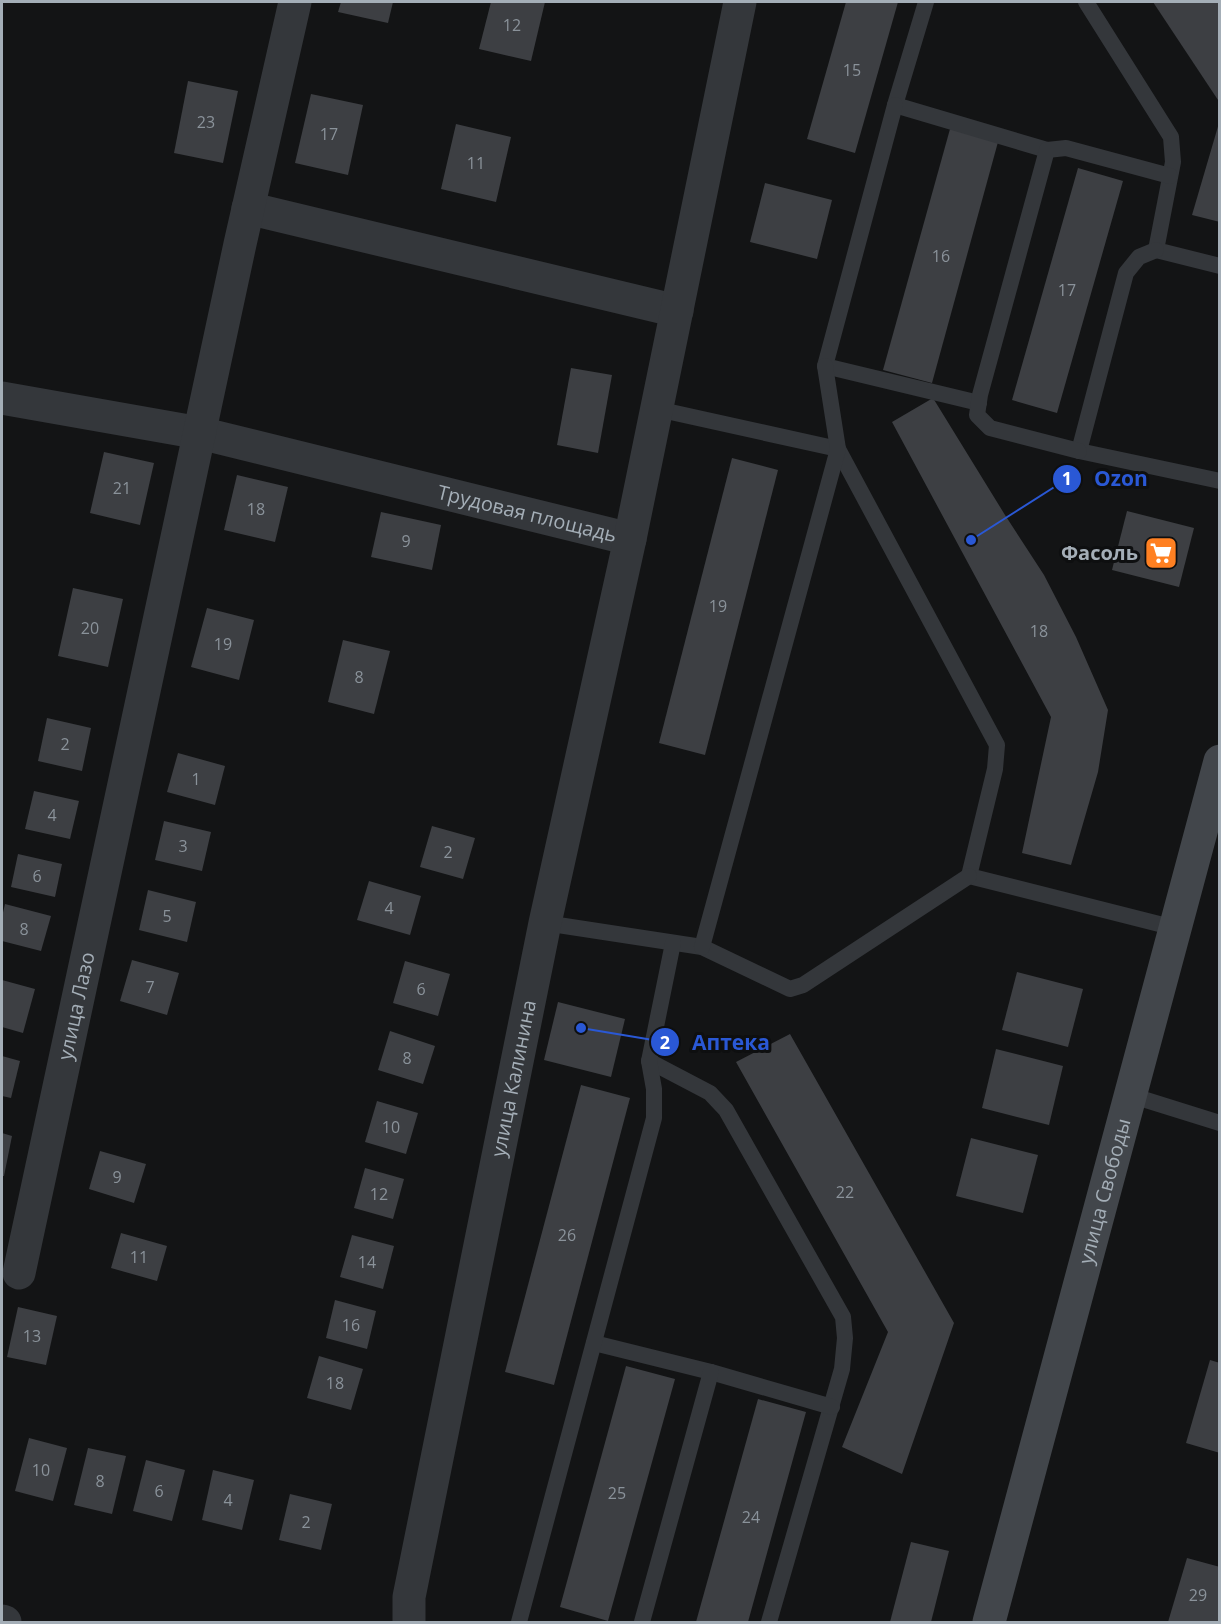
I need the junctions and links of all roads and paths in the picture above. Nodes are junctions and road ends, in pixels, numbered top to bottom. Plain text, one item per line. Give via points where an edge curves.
1 (295, 2) edge
2 (740, 2) edge
3 (926, 2) edge
4 (1086, 2) edge
5 (895, 105) junction
6 (1047, 150) junction
7 (1170, 176) junction
8 (249, 208) junction
9 (1156, 250) junction
10 (1220, 266) edge
11 (678, 311) junction
12 (825, 366) junction
13 (2, 398) edge
14 (979, 403) junction
15 (657, 409) junction
16 (200, 433) junction
17 (838, 449) junction
18 (1079, 451) junction
19 (1220, 481) edge
20 (630, 538) junction
21 (1220, 761) edge
22 (969, 876) junction
23 (545, 923) junction
24 (1175, 927) junction
25 (673, 942) junction
26 (702, 947) junction
27 (649, 1061) junction
28 (1130, 1095) junction
29 (1220, 1123) edge
30 (19, 1274) dead end
31 (594, 1343) junction
32 (711, 1372) junction
33 (832, 1407) junction
34 (409, 1623) edge
35 (519, 1623) edge
36 (642, 1623) edge
37 (769, 1623) edge
38 (989, 1623) edge

1 - 8 street
2 - 11 street, Трудовая площадь
3 - 5 lane
4 - 7 lane via 1171,137
5 - 6 lane
5 - 12 lane
6 - 7 lane via 1065,148
6 - 14 lane
7 - 9 lane
8 - 11 street
8 - 16 street
9 - 10 lane
9 - 18 lane via 1139,257 1126,273
11 - 15 street, Трудовая площадь
12 - 14 lane
12 - 17 lane
13 - 16 street, Трудовая площадь
14 - 18 lane via 977,415 990,428
15 - 17 lane
15 - 20 street, Трудовая площадь
16 - 20 street, Трудовая площадь
16 - 30 street, улица Лазо
17 - 22 lane via 997,744
17 - 26 lane
18 - 19 lane
20 - 23 street, улица Калинина
21 - 24 main road, улица Свободы
22 - 24 lane
22 - 26 lane via 803,985 790,989
23 - 25 lane
23 - 34 street, улица Калинина via 409,1597
24 - 28 main road, улица Свободы
25 - 26 lane
25 - 27 lane
27 - 31 lane via 654,1118
27 - 33 lane via 710,1093 726,1110 843,1317 842,1369
28 - 29 lane
28 - 38 main road, улица Свободы
31 - 32 lane
31 - 35 lane
32 - 33 lane
32 - 36 lane
33 - 37 lane

